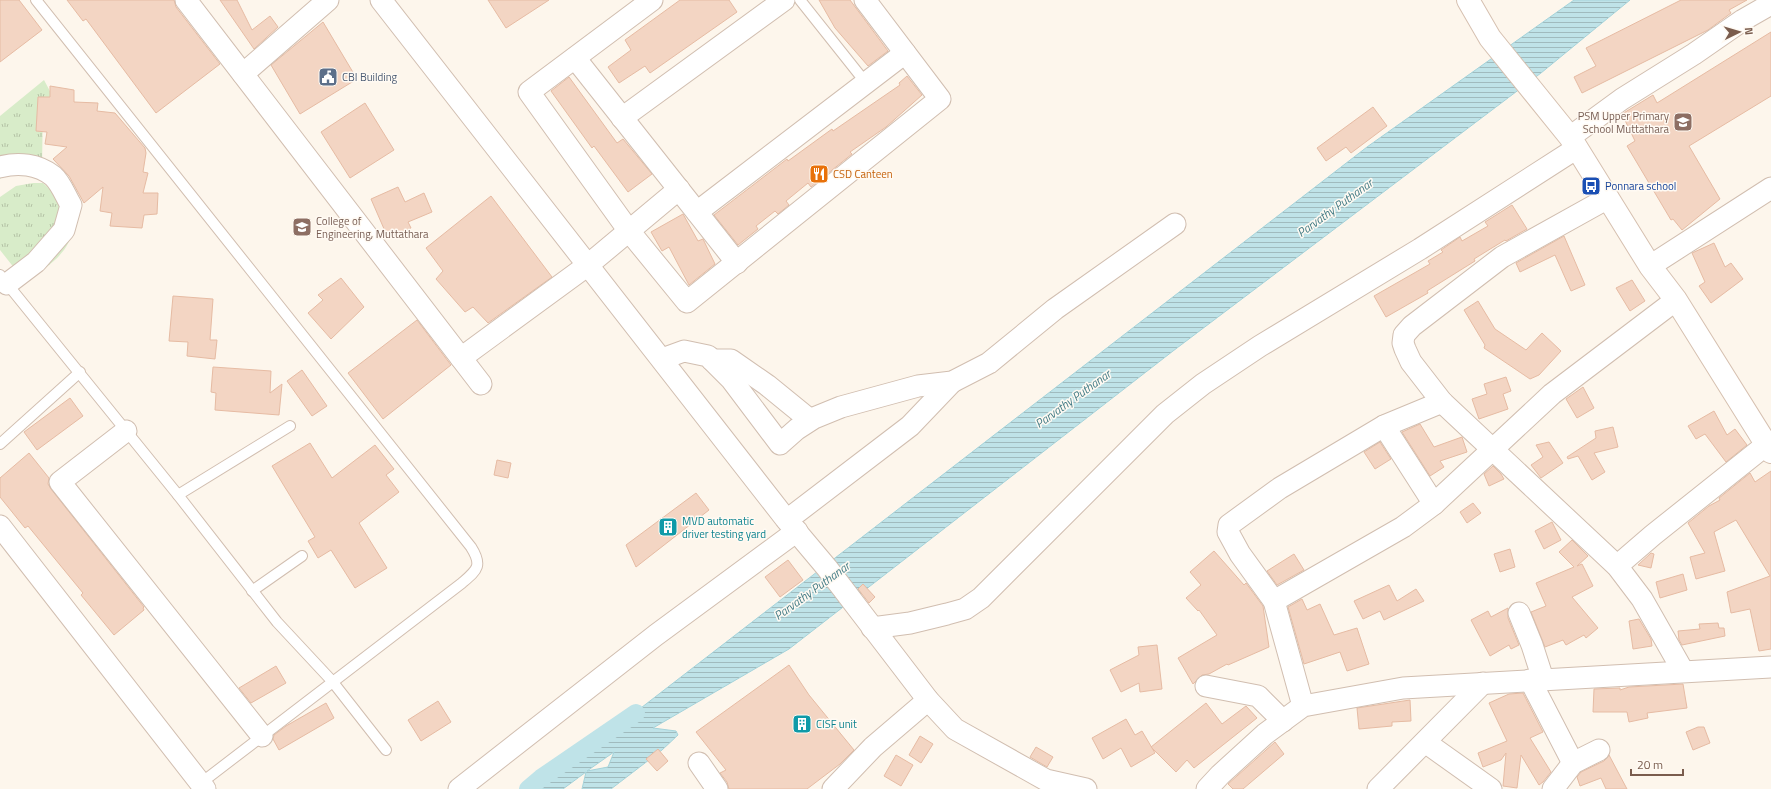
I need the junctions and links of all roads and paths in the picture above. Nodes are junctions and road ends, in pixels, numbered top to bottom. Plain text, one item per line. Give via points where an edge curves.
1 (36, 0) edge
2 (186, 0) edge
3 (328, 0) edge
4 (381, 0) edge
5 (652, 0) edge
6 (784, 0) edge
7 (800, 0) edge
8 (865, 0) edge
9 (1468, 0) edge
10 (1771, 4) edge
11 (904, 53) junction
12 (575, 58) junction
13 (243, 74) junction
14 (866, 83) junction
15 (622, 118) junction
16 (1574, 143) junction
17 (0, 167) edge
18 (1771, 188) edge
19 (679, 190) junction
20 (1608, 198) junction
21 (697, 212) junction
22 (1175, 224) dead end
23 (629, 231) junction
24 (737, 263) junction
25 (588, 265) junction
26 (1650, 266) junction
27 (4, 279) edge
28 (1676, 300) junction
29 (461, 358) junction
30 (662, 359) junction
31 (712, 360) junction
32 (80, 372) junction
33 (952, 382) junction
34 (481, 384) dead end
35 (1442, 402) junction
36 (810, 420) junction
37 (290, 426) dead end
38 (1384, 426) junction
39 (126, 431) junction
40 (0, 444) edge
41 (1769, 447) edge
42 (1492, 450) junction
43 (178, 495) junction
44 (1434, 504) junction
45 (0, 526) edge
46 (792, 526) junction
47 (302, 556) dead end
48 (1616, 566) junction
49 (252, 591) junction
50 (1274, 601) junction
51 (1519, 613) dead end
52 (866, 620) junction
53 (1771, 667) edge
54 (1683, 671) junction
55 (1537, 680) junction
56 (332, 682) junction
57 (1483, 683) junction
58 (1206, 686) dead end
59 (928, 700) junction
60 (1304, 706) junction
61 (1283, 721) junction
62 (262, 736) junction
63 (1425, 742) junction
64 (386, 750) dead end
65 (1599, 750) dead end
66 (699, 763) dead end
67 (1573, 763) junction
68 (1041, 784) edge
69 (203, 786) edge
70 (459, 789) edge
71 (717, 789) edge
72 (833, 789) edge
73 (1086, 789) edge
74 (1207, 789) edge
75 (1378, 789) edge
76 (1491, 789) edge
77 (1553, 789) edge

1 - 56 lane via 476,555 478,563 470,576
2 - 13 street
3 - 13 street
4 - 25 street
5 - 12 street
6 - 15 street
7 - 14 lane
8 - 11 street
9 - 16 main road via 1490,38
10 - 16 street via 1622,99
11 - 14 street
11 - 24 street via 940,100
12 - 15 street
12 - 23 street via 529,92
13 - 29 street
14 - 21 street
15 - 19 street
16 - 20 main road
16 - 52 street via 1400,261 1260,346 1203,384 1165,414 982,598 965,609 910,623
17 - 27 street via 13,163 33,165 54,177 72,206 64,230 36,262
18 - 26 street
19 - 21 street
19 - 23 street
20 - 26 main road
20 - 35 street via 1502,257 1412,326 1404,335 1403,343 1411,362
21 - 24 street
22 - 33 street via 1055,308 988,363
23 - 24 street via 687,302
23 - 25 street
25 - 29 street
25 - 30 street
26 - 28 main road
27 - 32 lane
28 - 41 main road
28 - 42 street via 1552,394
29 - 34 street
30 - 31 street via 684,351 708,356
30 - 46 street
31 - 36 street via 732,360
31 - 36 street via 731,379 780,444
32 - 39 lane
32 - 40 lane
33 - 36 street via 918,386 841,407
33 - 46 street via 910,426
35 - 38 street
35 - 42 street
37 - 43 lane
38 - 44 street
38 - 50 street via 1280,488 1229,525 1228,532 1240,554
39 - 43 lane
39 - 62 street via 60,482
41 - 48 street
42 - 44 street
42 - 48 street
43 - 49 lane
44 - 50 street via 1403,527
45 - 69 street
46 - 52 street
46 - 70 street
47 - 49 lane
48 - 54 street via 1642,599
49 - 56 lane
50 - 60 street
51 - 55 street via 1532,645
52 - 59 street
53 - 54 street
54 - 55 street
55 - 57 street
55 - 67 street
56 - 62 lane
56 - 64 lane
57 - 60 street via 1403,688
57 - 63 street
58 - 61 street via 1258,696
59 - 68 street via 954,729
59 - 72 street via 873,747
60 - 61 street
61 - 74 street
62 - 69 lane
63 - 75 street
63 - 76 street
65 - 67 street
66 - 71 street
67 - 77 street
68 - 73 street

